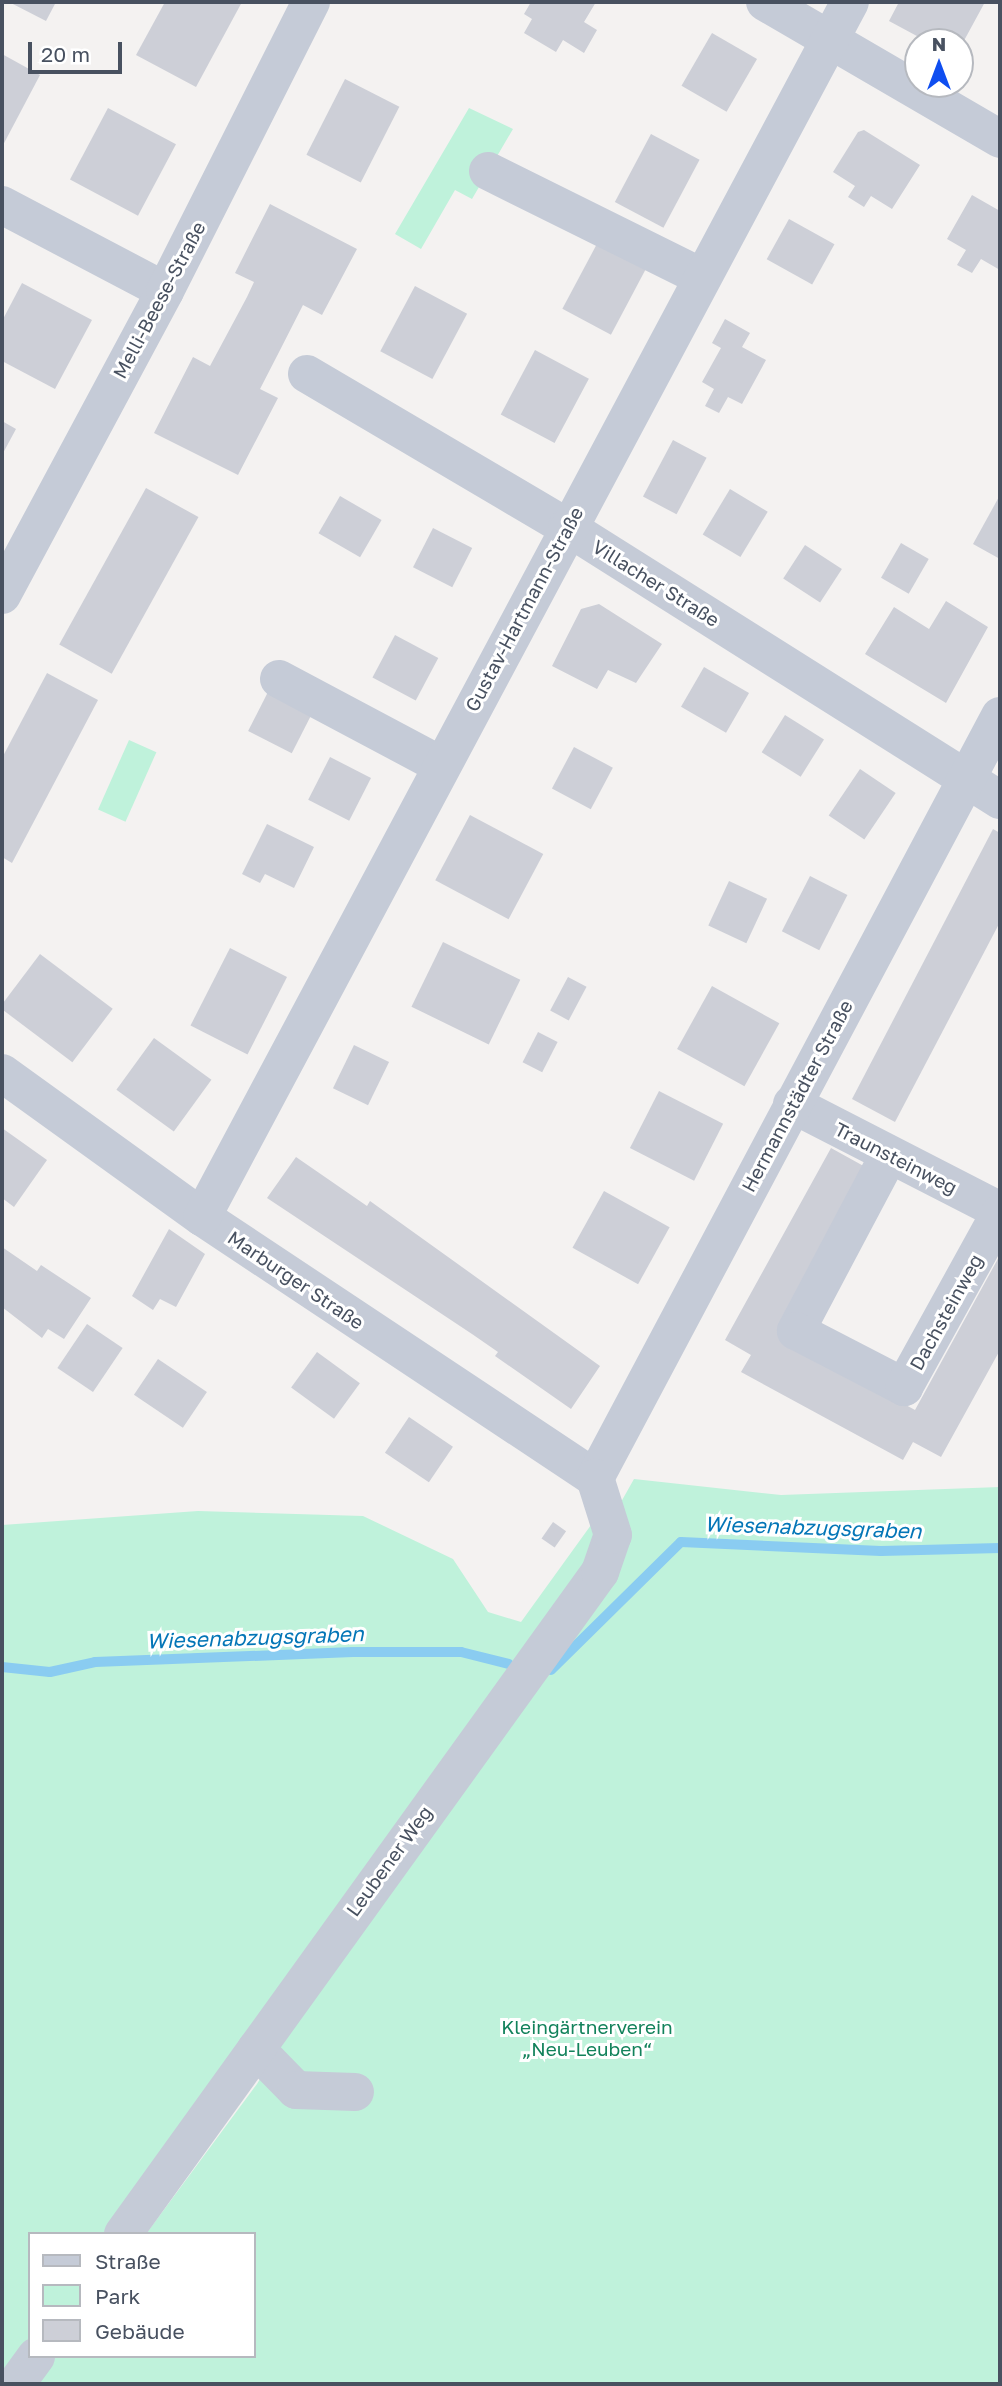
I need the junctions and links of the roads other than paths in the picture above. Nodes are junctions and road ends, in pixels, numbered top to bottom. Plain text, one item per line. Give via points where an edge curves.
1 (311, 2) edge
2 (765, 2) edge
3 (850, 2) edge
4 (829, 41) junction
5 (1000, 139) edge
6 (488, 171) dead end
7 (2, 205) edge
8 (702, 277) junction
9 (165, 290) junction
10 (307, 373) dead end
11 (567, 527) junction
12 (2, 595) edge
13 (279, 679) dead end
14 (1000, 716) edge
15 (441, 765) junction
16 (966, 780) junction
17 (1000, 800) edge
18 (2, 1073) edge
19 (792, 1104) junction
20 (889, 1155) junction
21 (1000, 1212) edge
22 (202, 1217) junction
23 (595, 1478) junction
24 (256, 2049) junction
25 (355, 2092) dead end
26 (124, 2232) edge
27 (35, 2358) edge
28 (16, 2384) edge

1 - 9 street, Melli-Beese-Straße
2 - 4 street
3 - 4 street, Gustav-Hartmann-Straße
4 - 5 street
4 - 8 street, Gustav-Hartmann-Straße
6 - 8 street
7 - 9 street
8 - 11 street, Gustav-Hartmann-Straße
9 - 12 street, Melli-Beese-Straße
10 - 11 street, Villacher Straße
11 - 15 street, Gustav-Hartmann-Straße
11 - 16 street, Villacher Straße
13 - 15 street
14 - 16 street, Hermannstädter Straße
15 - 22 street, Gustav-Hartmann-Straße
16 - 17 street, Villacher Straße
16 - 19 street, Hermannstädter Straße
18 - 22 street, Marburger Straße
19 - 20 street, Traunsteinweg
19 - 23 street, Hermannstädter Straße
20 - 21 street, Traunsteinweg
20 - 21 street, Dachsteinweg via 796,1331 892,1381 904,1387
22 - 23 street, Marburger Straße
23 - 24 street, Leubener Weg via 613,1535 600,1572
24 - 25 street via 296,2090
24 - 26 street, Leubener Weg
27 - 28 street

